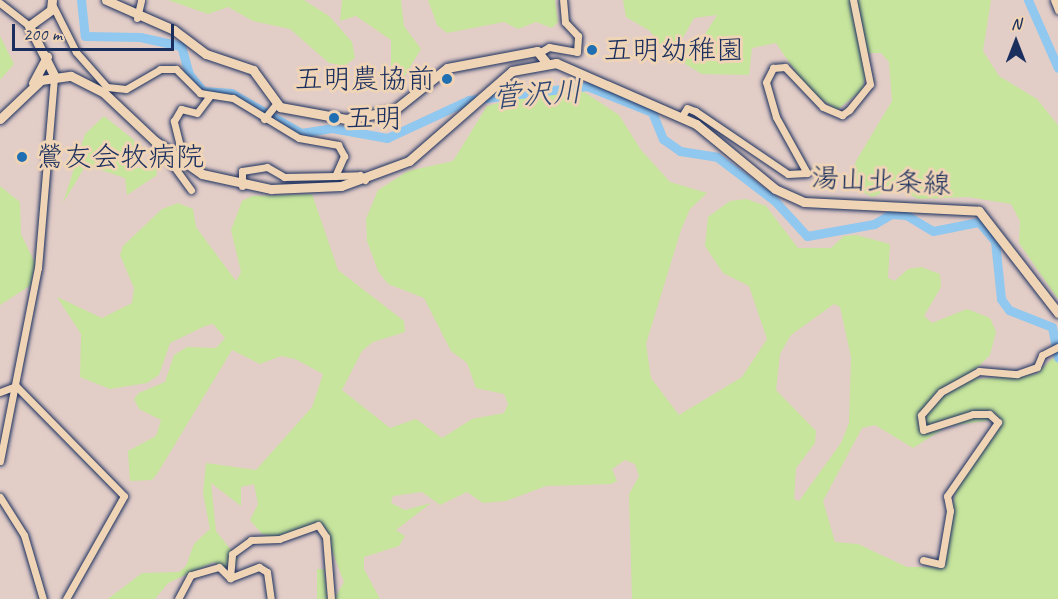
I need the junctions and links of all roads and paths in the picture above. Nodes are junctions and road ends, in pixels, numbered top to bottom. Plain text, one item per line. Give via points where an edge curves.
1 (106, 0) edge
2 (141, 0) edge
3 (562, 0) edge
4 (853, 0) edge
5 (1054, 0) edge
6 (0, 3) edge
7 (52, 3) edge
8 (1058, 10) edge
9 (137, 18) junction
10 (29, 26) junction
11 (542, 51) junction
12 (47, 57) junction
13 (546, 62) junction
14 (54, 75) junction
15 (30, 87) junction
16 (210, 96) junction
17 (273, 107) junction
18 (682, 116) junction
19 (0, 118) edge
20 (265, 118) junction
21 (176, 158) junction
22 (335, 176) junction
23 (365, 180) junction
24 (242, 186) junction
25 (191, 190) dead end
26 (1058, 313) edge
27 (1058, 347) edge
28 (16, 386) junction
29 (0, 392) edge
30 (0, 461) edge
31 (0, 497) edge
32 (923, 560) dead end
33 (230, 578) junction
34 (43, 599) edge
35 (66, 599) edge
36 (178, 599) edge
37 (271, 599) edge
38 (331, 599) edge

1 - 9 main road
2 - 9 street
3 - 11 street via 565,22 578,36 577,52 549,46
4 - 18 street via 870,84 849,110 842,115 823,108 785,67 773,68 766,82 776,117 807,173 788,174 695,111 687,108
5 - 8 street
6 - 10 street
7 - 10 main road
7 - 16 street via 76,52 107,87 126,89 166,68
9 - 17 main road via 174,30 206,54 253,70
10 - 12 main road
11 - 13 main road
11 - 17 main road via 447,68 385,114 346,119
12 - 14 main road
12 - 15 main road
13 - 18 main road, 湯山北条線
13 - 23 main road via 512,71 423,151
14 - 15 main road
14 - 21 main road via 93,84
14 - 28 street via 42,243
15 - 19 main road
16 - 20 street via 233,98
16 - 21 street via 197,113 181,109 176,115 174,125 182,146
17 - 20 street
18 - 26 main road, 湯山北条線 via 726,144 776,189 804,202 980,211
20 - 22 street via 299,138 341,147 344,156
21 - 24 main road via 202,174
21 - 25 street via 171,162
22 - 23 street via 360,175
22 - 24 street via 284,177 267,167 242,171
23 - 24 main road via 305,189
27 - 32 street via 1042,355 1037,367 1017,374 979,371 941,392 921,415 923,430 973,414 989,414 998,423 947,496 950,511 940,564
28 - 29 street
28 - 30 street
28 - 35 street via 124,496
31 - 34 street via 24,535
33 - 36 street via 219,567 192,575
33 - 37 street via 264,569
33 - 38 street via 232,554 251,540 279,538 318,525 326,537

